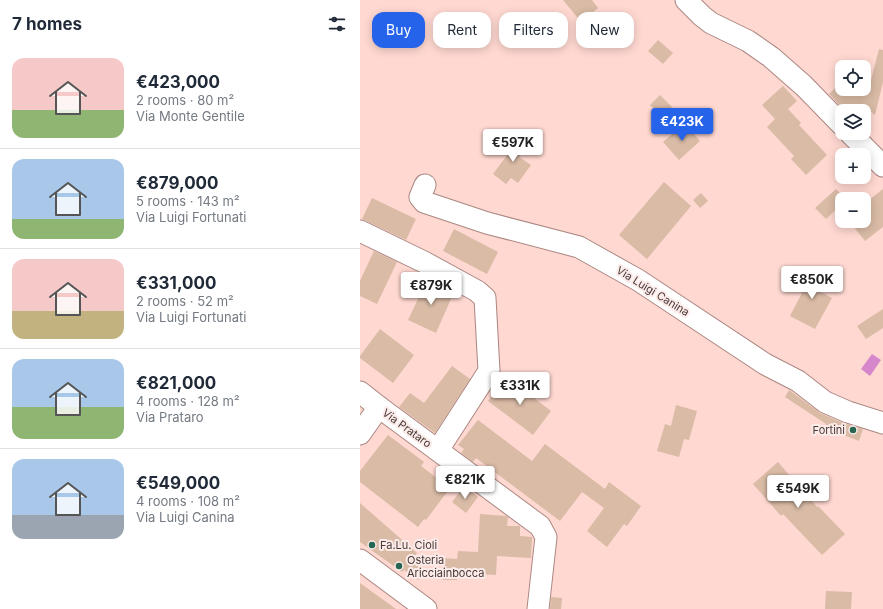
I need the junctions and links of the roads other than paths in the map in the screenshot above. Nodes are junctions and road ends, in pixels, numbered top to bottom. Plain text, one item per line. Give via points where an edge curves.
1 (686, 0) edge
2 (835, 118) edge
3 (857, 140) edge
4 (883, 166) edge
5 (425, 185) dead end
6 (360, 231) edge
7 (360, 392) edge
8 (379, 407) junction
9 (883, 423) edge
10 (360, 434) edge
11 (438, 450) junction
12 (360, 560) edge
13 (426, 609) edge
14 (538, 609) edge

1 - 2 street via 711,23 748,41 771,57
3 - 4 street
5 - 9 street, Via Luigi Canina via 420,197 424,202 487,223 579,247 638,280 765,364 798,381 826,402
6 - 11 street via 424,262 485,298 489,371
7 - 8 street, Via Prataro
8 - 10 street
8 - 11 street, Via Prataro
11 - 14 street, Via Prataro via 540,526 546,537
12 - 13 street

